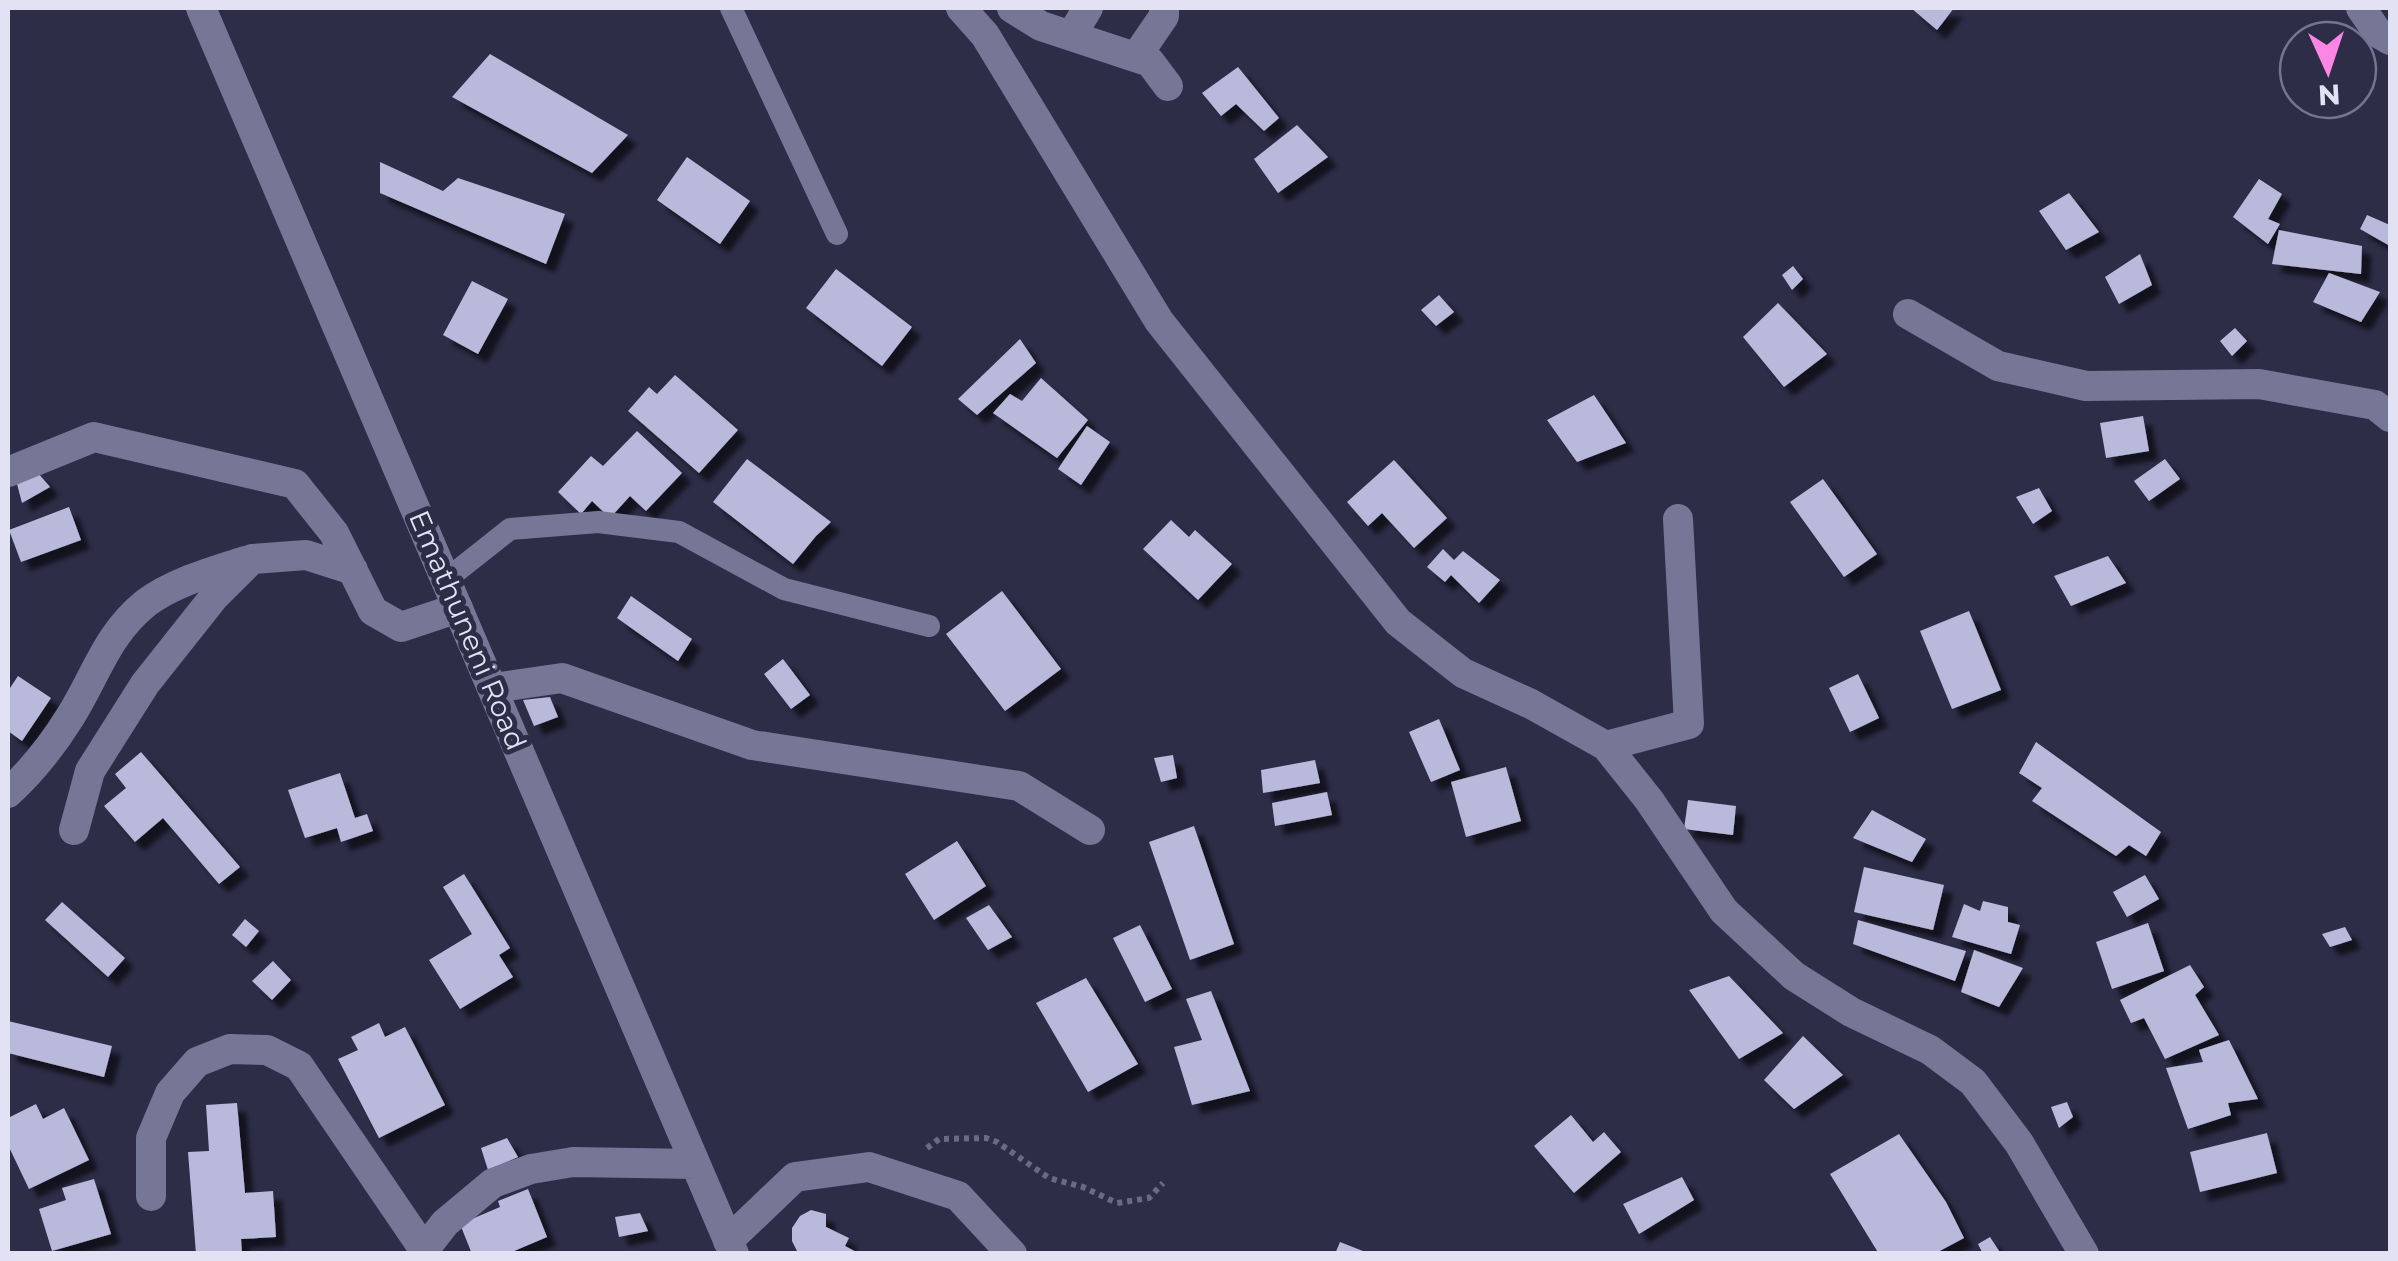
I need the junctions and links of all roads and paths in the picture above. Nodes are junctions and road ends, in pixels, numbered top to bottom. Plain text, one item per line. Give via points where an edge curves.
1 (201, 8) edge
2 (732, 8) edge
3 (960, 8) edge
4 (1012, 8) edge
5 (1088, 8) edge
6 (1164, 8) edge
7 (2361, 8) edge
8 (1070, 36) junction
9 (2390, 40) edge
10 (1136, 57) junction
11 (1168, 86) dead end
12 (836, 234) dead end
13 (1908, 314) dead end
14 (2390, 417) edge
15 (8, 472) edge
16 (1678, 519) dead end
17 (252, 559) junction
18 (353, 570) junction
19 (447, 580) junction
20 (458, 608) junction
21 (929, 626) dead end
22 (493, 688) junction
23 (1606, 746) junction
24 (8, 793) edge
25 (74, 830) dead end
26 (1090, 830) dead end
27 (695, 1164) junction
28 (910, 1180) junction
29 (1163, 1182) dead end
30 (151, 1196) dead end
31 (731, 1247) edge
32 (424, 1251) edge
33 (1012, 1254) edge
34 (2084, 1254) edge

1 - 19 street, Emathuneni Road
2 - 12 lane
3 - 23 street via 985,35 1159,321 1398,622 1463,673
4 - 8 street
5 - 8 street
6 - 10 street
7 - 9 street
8 - 10 street
10 - 11 street via 1150,62
13 - 14 street via 1998,366 2086,386 2258,384 2375,406
15 - 18 street via 94,438 294,484 334,533
16 - 23 street via 1689,724
17 - 18 street via 306,555
17 - 24 street via 147,603 106,644 38,766
17 - 25 street via 144,684 90,770
18 - 20 street via 373,611 400,628
19 - 20 street, Emathuneni Road
19 - 21 lane via 510,529 598,522 679,532 784,589
20 - 22 street, Emathuneni Road
22 - 26 street via 562,678 752,745 1019,786
22 - 27 street, Emathuneni Road
23 - 34 street via 1724,911 1794,976 1930,1050 1973,1082 2019,1143
27 - 31 street, Emathuneni Road
27 - 32 street via 573,1162 531,1170 493,1183 445,1223
28 - 29 path via 930,1144 968,1138 997,1142 1049,1178 1116,1202 1149,1198
28 - 31 street via 869,1167 795,1177
28 - 33 street via 958,1196
30 - 32 street via 151,1138 170,1093 196,1062 230,1048 267,1050 299,1066

